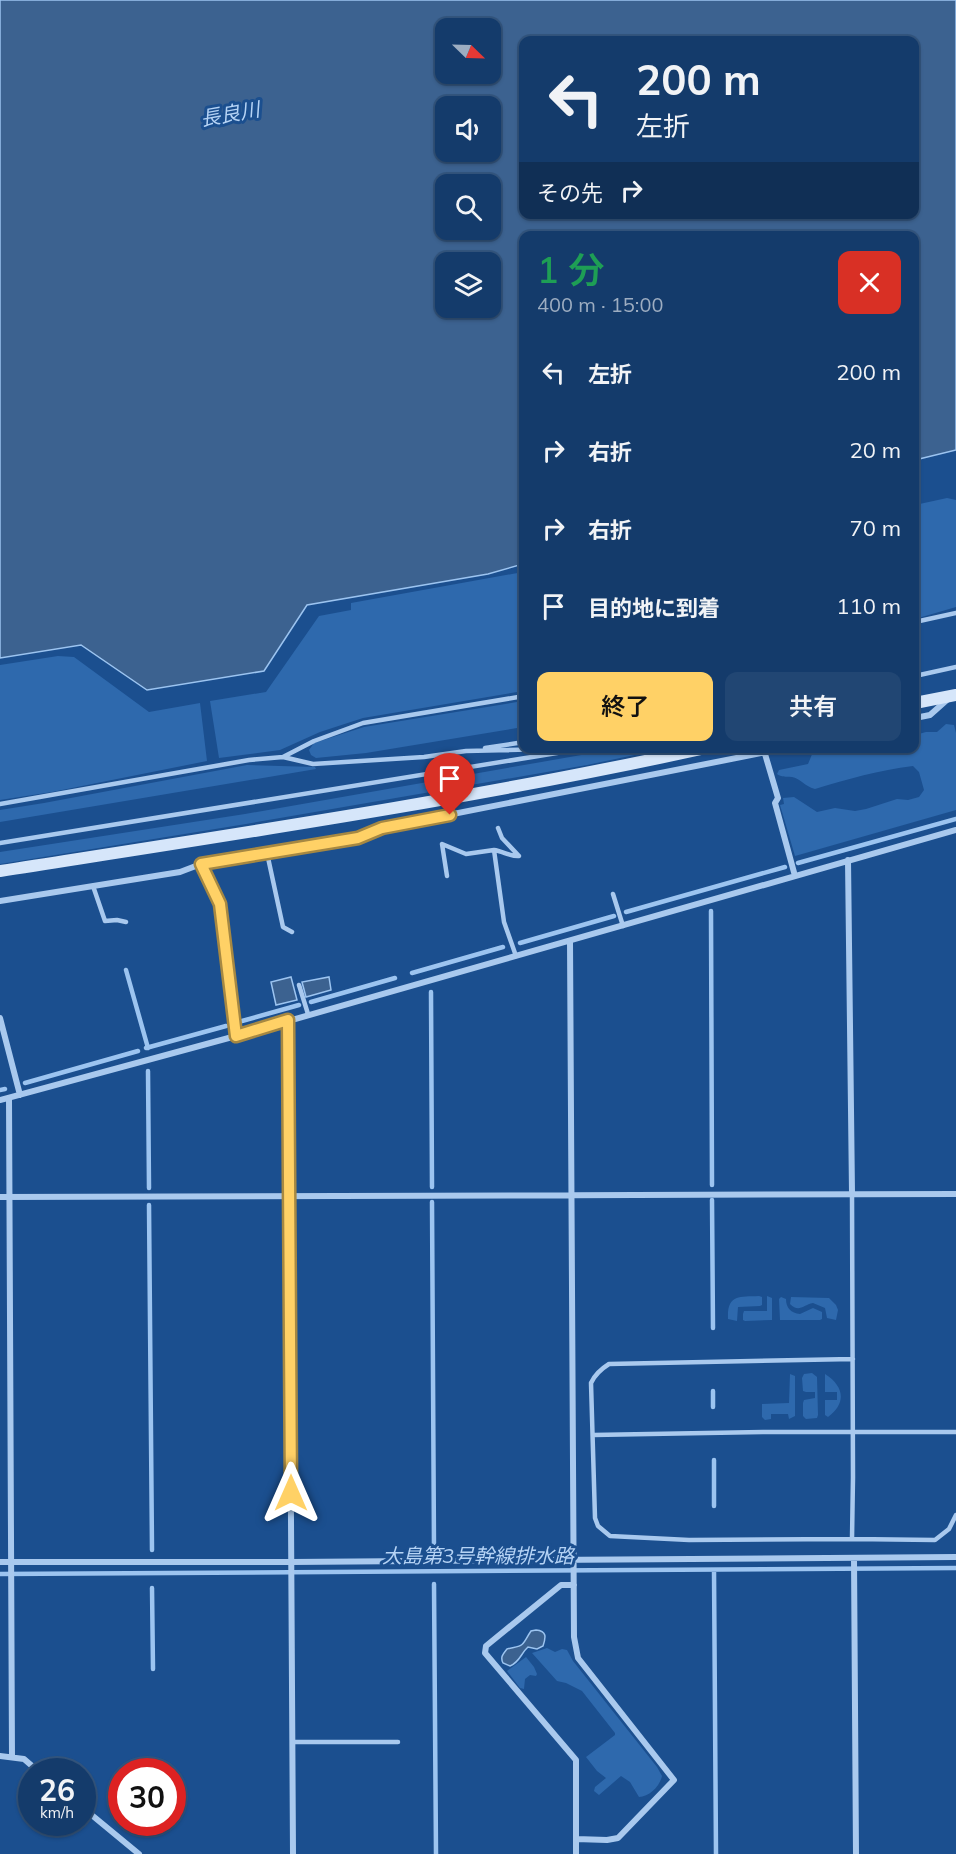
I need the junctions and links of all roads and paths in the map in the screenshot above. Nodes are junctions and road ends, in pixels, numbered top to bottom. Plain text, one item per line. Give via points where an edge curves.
1 (956, 613) edge
2 (919, 621) edge
3 (956, 667) edge
4 (919, 675) edge
5 (955, 695) edge
6 (519, 697) edge
7 (919, 702) edge
8 (919, 717) edge
9 (519, 743) edge
10 (519, 750) edge
11 (466, 751) junction
12 (556, 753) edge
13 (681, 753) edge
14 (765, 753) joint
15 (283, 757) junction
16 (0, 804) edge
17 (498, 828) dead end
18 (956, 830) edge
19 (0, 843) edge
20 (494, 850) junction
21 (267, 853) junction
22 (848, 860) junction
23 (201, 864) junction
24 (0, 871) edge
25 (447, 876) dead end
26 (795, 876) junction
27 (93, 886) junction
28 (613, 894) dead end
29 (0, 901) edge
30 (126, 922) dead end
31 (623, 926) junction
32 (292, 932) dead end
33 (570, 941) junction
34 (516, 956) junction
35 (299, 985) dead end
36 (308, 1014) junction
37 (0, 1018) edge
38 (288, 1020) junction
39 (236, 1036) junction
40 (20, 1095) junction
41 (9, 1098) junction
42 (0, 1100) edge
43 (852, 1193) junction
44 (572, 1194) junction
45 (956, 1194) edge
46 (290, 1196) junction
47 (0, 1197) edge
48 (9, 1197) junction
49 (852, 1359) junction
50 (853, 1431) junction
51 (956, 1432) edge
52 (593, 1435) junction
53 (956, 1515) edge
54 (852, 1539) junction
55 (956, 1557) edge
56 (854, 1560) junction
57 (0, 1562) edge
58 (574, 1562) junction
59 (291, 1564) junction
60 (11, 1565) junction
61 (574, 1582) junction
62 (398, 1742) dead end
63 (292, 1743) junction
64 (0, 1756) edge
65 (12, 1756) junction
66 (20, 1758) edge
67 (96, 1819) edge
68 (576, 1839) junction
69 (139, 1854) edge
70 (293, 1854) edge
71 (576, 1854) edge
72 (856, 1854) edge

1 - 2 lane
3 - 4 lane
5 - 7 street
5 - 8 street via 930,715
6 - 15 lane via 363,723
9 - 11 lane
10 - 11 lane
11 - 15 lane via 313,764
12 - 19 lane
13 - 24 street via 541,782
14 - 21 street via 382,828 358,838
14 - 26 street
15 - 16 lane
17 - 20 lane via 519,856
18 - 22 street
20 - 25 lane via 466,854 442,844
20 - 34 lane via 504,922
21 - 23 street
21 - 32 lane via 283,927
22 - 26 street
22 - 43 street
23 - 27 street via 180,872
23 - 39 street via 220,904
26 - 31 street
27 - 29 street
27 - 30 lane via 105,921
28 - 31 lane
31 - 33 street
33 - 34 street
33 - 44 street
34 - 36 street
35 - 36 lane
36 - 38 street
37 - 40 street
38 - 39 street
38 - 46 street
39 - 40 street
40 - 41 street
41 - 42 street
41 - 48 street
43 - 44 street
43 - 45 street
43 - 49 lane
44 - 46 street
44 - 58 street
46 - 48 street
46 - 59 street
47 - 48 street
48 - 60 street
49 - 50 lane
49 - 52 lane via 609,1364 591,1383
50 - 51 lane
50 - 52 lane
50 - 54 lane
52 - 54 lane via 595,1518 610,1536 689,1540
53 - 54 lane via 949,1529 935,1540
55 - 56 street
56 - 58 street
56 - 72 street
57 - 60 street
58 - 59 street
58 - 61 street
59 - 60 street
59 - 63 street
60 - 65 street
61 - 68 street via 561,1585 486,1646 485,1653 576,1760
61 - 68 street via 578,1658 674,1780 618,1838
62 - 63 lane
63 - 70 street
64 - 65 street
65 - 66 street
67 - 69 street
68 - 71 street

